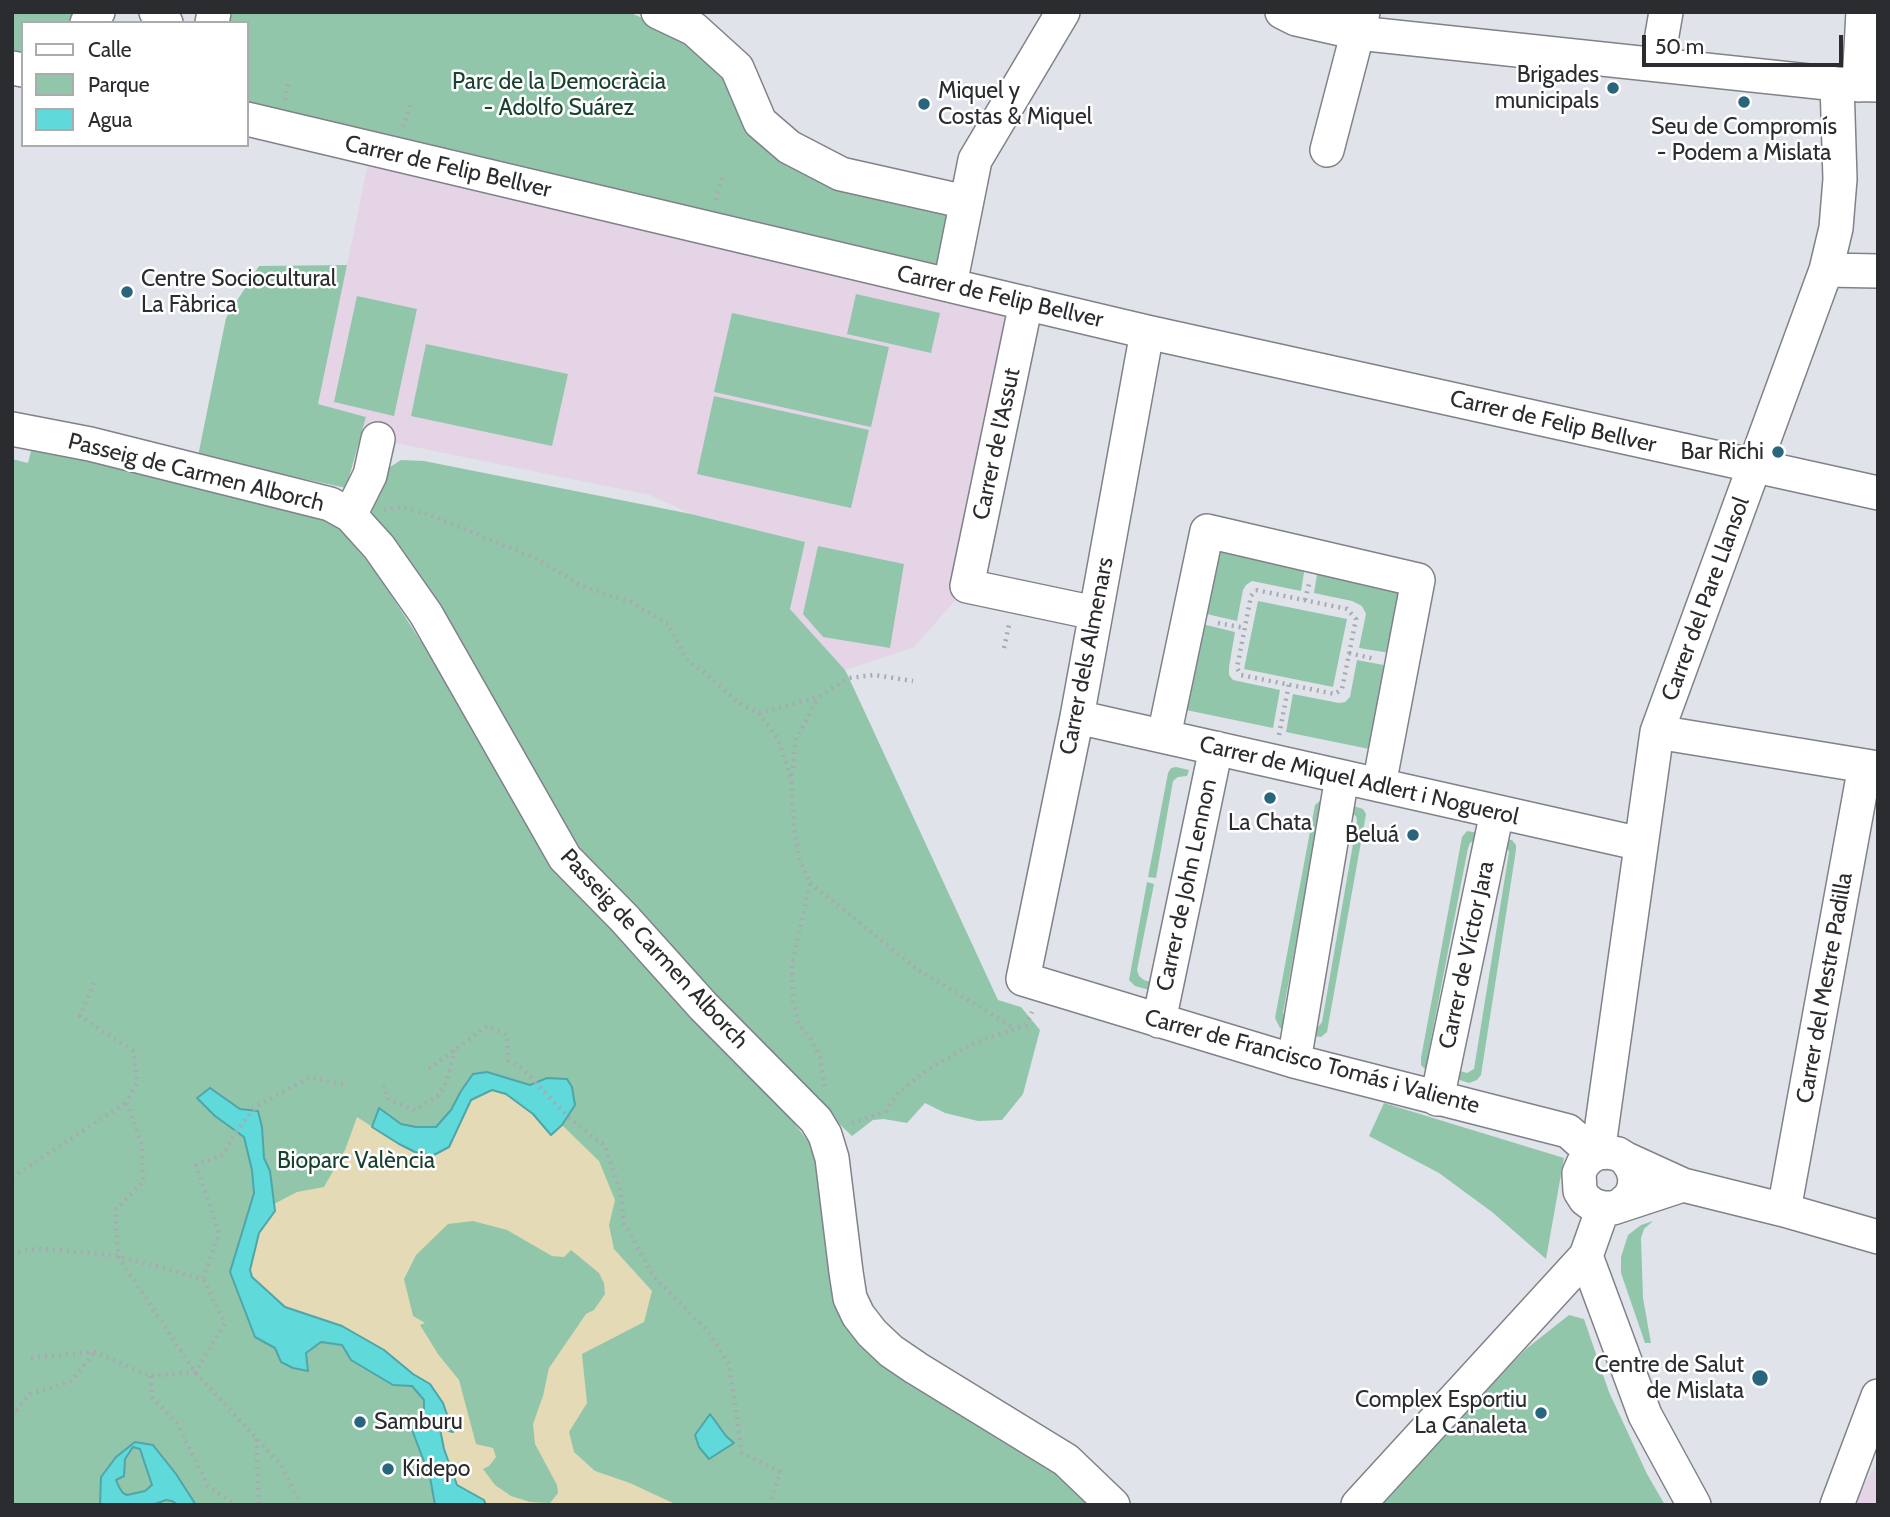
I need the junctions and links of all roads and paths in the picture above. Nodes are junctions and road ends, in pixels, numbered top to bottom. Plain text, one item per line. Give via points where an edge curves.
1 (658, 12) edge
2 (1063, 12) edge
3 (1282, 12) edge
4 (1666, 12) edge
5 (1863, 12) edge
6 (1361, 22) edge
7 (1657, 64) junction
8 (1858, 85) edge
9 (411, 104) dead end
10 (248, 119) edge
11 (400, 138) dead end
12 (1327, 150) dead end
13 (722, 176) dead end
14 (966, 202) junction
15 (715, 208) dead end
16 (1826, 270) junction
17 (1878, 271) edge
18 (950, 285) junction
19 (1026, 303) junction
20 (1147, 332) junction
21 (12, 429) edge
22 (378, 439) dead end
23 (1755, 467) junction
24 (1878, 493) edge
25 (355, 521) junction
26 (1095, 613) junction
27 (913, 681) dead end
28 (1289, 684) junction
29 (818, 697) junction
30 (759, 713) junction
31 (1077, 717) junction
32 (1657, 732) junction
33 (1279, 736) dead end
34 (1164, 737) junction
35 (1216, 748) junction
36 (1872, 767) edge
37 (1342, 777) junction
38 (791, 779) junction
39 (1379, 785) junction
40 (1497, 812) junction
41 (1641, 845) junction
42 (810, 883) junction
43 (1033, 982) junction
44 (94, 983) dead end
45 (1159, 1021) junction
46 (1016, 1029) junction
47 (455, 1050) junction
48 (1294, 1061) junction
49 (429, 1069) dead end
50 (344, 1085) dead end
51 (383, 1085) dead end
52 (1437, 1098) junction
53 (127, 1102) junction
54 (820, 1127) junction
55 (1608, 1149) junction
56 (12, 1177) edge
57 (1684, 1185) junction
58 (1612, 1206) junction
59 (1784, 1210) junction
60 (1878, 1237) edge
61 (12, 1255) edge
62 (118, 1256) junction
63 (1586, 1256) junction
64 (203, 1279) junction
65 (95, 1352) junction
66 (31, 1358) dead end
67 (195, 1372) junction
68 (150, 1376) junction
69 (1878, 1396) edge
70 (12, 1416) edge
71 (256, 1438) junction
72 (236, 1505) edge
73 (259, 1505) edge
74 (301, 1505) edge
75 (770, 1505) edge
76 (1113, 1505) edge
77 (1358, 1505) edge
78 (1693, 1505) edge
79 (1837, 1505) edge

1 - 14 street via 694,29 737,68 760,122 789,147 841,174
2 - 14 street via 975,160
3 - 6 street via 1296,19
4 - 7 street
5 - 8 street, Carrer del Pare Llansol
6 - 7 street
6 - 12 street
7 - 8 street
8 - 16 street, Carrer del Pare Llansol
9 - 11 path
10 - 18 street, Carrer de Felip Bellver
13 - 15 path
14 - 18 street
16 - 17 street
16 - 23 street, Carrer del Pare Llansol
18 - 19 street, Carrer de Felip Bellver
19 - 20 street, Carrer de Felip Bellver
19 - 26 street, Carrer de l'Assut via 968,586
20 - 23 street, Carrer de Felip Bellver
20 - 26 street, Carrer dels Almenars
21 - 25 street, Passeig de Carmen Alborch via 330,504
22 - 25 street
23 - 24 street, Carrer de Felip Bellver
23 - 32 street, Carrer del Pare Llansol
25 - 30 path via 402,507 425,513 534,558 582,586 631,602 668,624 688,662
25 - 54 street, Passeig de Carmen Alborch via 426,614 565,858
26 - 31 street, Carrer dels Almenars
27 - 29 path via 875,675 849,678
28 - 28 path via 1241,675 1237,668 1256,590 1347,609 1356,619 1342,689 1335,694
28 - 33 path
29 - 30 path
29 - 38 path via 796,739
30 - 38 path via 778,739
31 - 34 street, Carrer de Miquel Adlert i Noguerol
31 - 43 street, Carrer dels Almenars
32 - 36 street
32 - 41 street, Carrer del Pare Llansol
34 - 35 street, Carrer de Miquel Adlert i Noguerol
34 - 39 street via 1207,531 1418,580
35 - 37 street, Carrer de Miquel Adlert i Noguerol
35 - 45 street, Carrer de John Lennon
36 - 59 street, Carrer del Mestre Padilla
37 - 39 street, Carrer de Miquel Adlert i Noguerol
37 - 48 street
38 - 42 path via 799,858
39 - 40 street, Carrer de Miquel Adlert i Noguerol
40 - 41 street, Carrer de Miquel Adlert i Noguerol
40 - 52 street, Carrer de Víctor Jara
41 - 55 street, Carrer del Pare Llansol
42 - 46 path via 918,970
42 - 54 path via 792,964 793,1001 799,1025 820,1057 826,1085
43 - 45 street, Carrer de Francisco Tomás i Valiente
43 - 46 path via 1027,1026
44 - 53 path via 80,1016 133,1051 137,1083
45 - 48 street, Carrer de Francisco Tomás i Valiente
46 - 54 path via 974,1043 928,1069 897,1095 886,1111
47 - 49 path
47 - 51 path via 439,1095 415,1110 389,1100
47 - 75 path via 487,1026 507,1035 508,1060 605,1146 621,1194 624,1223 654,1277 707,1330 729,1364 742,1453 780,1472
48 - 52 street, Carrer de Francisco Tomás i Valiente
50 - 64 path via 311,1077 256,1106 224,1154 196,1166 219,1233
52 - 55 street, Carrer de Francisco Tomás i Valiente via 1568,1131
53 - 56 path
53 - 62 path via 142,1146 143,1182 115,1210
54 - 76 street via 832,1158 850,1298 858,1315 891,1351 1066,1460
55 - 57 street, Carrer de Francisco Tomás i Valiente
55 - 58 street via 1633,1168 1635,1178 1630,1197
55 - 58 street via 1583,1164 1578,1183 1593,1205
57 - 58 street
57 - 59 street, Carrer de Francisco Tomás i Valiente
58 - 63 street
59 - 60 street, Carrer de Francisco Tomás i Valiente
61 - 62 path via 47,1249
62 - 64 path
62 - 67 path
63 - 77 street
63 - 78 street via 1645,1416
64 - 67 path via 225,1323
65 - 66 path
65 - 68 path
65 - 70 path via 71,1381 30,1394
67 - 68 path
67 - 71 path
68 - 72 path via 152,1397 177,1423 208,1486
69 - 79 street
71 - 73 path
71 - 74 path via 281,1465

